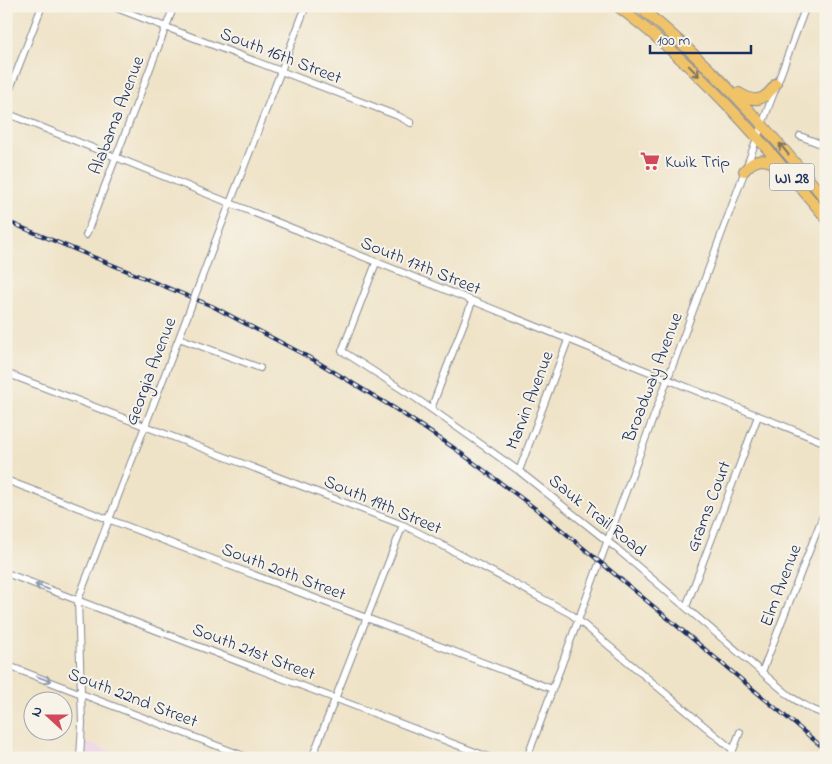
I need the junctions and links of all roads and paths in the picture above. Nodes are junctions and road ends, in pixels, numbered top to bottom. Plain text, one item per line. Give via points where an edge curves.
1 (42, 6) edge
2 (111, 6) edge
3 (174, 6) edge
4 (306, 6) edge
5 (617, 6) edge
6 (638, 6) edge
7 (806, 6) edge
8 (166, 28) junction
9 (281, 71) junction
10 (776, 84) junction
11 (730, 88) junction
12 (6, 99) edge
13 (6, 113) edge
14 (411, 123) dead end
15 (762, 123) junction
16 (758, 136) junction
17 (800, 136) dead end
18 (826, 146) edge
19 (116, 157) junction
20 (744, 170) junction
21 (786, 170) junction
22 (826, 200) edge
23 (230, 203) junction
24 (826, 218) edge
25 (86, 235) dead end
26 (376, 263) junction
27 (472, 302) junction
28 (179, 338) junction
29 (568, 340) junction
30 (260, 368) dead end
31 (6, 373) edge
32 (667, 379) junction
33 (431, 409) junction
34 (758, 416) junction
35 (145, 425) junction
36 (826, 443) edge
37 (519, 471) junction
38 (6, 480) edge
39 (826, 508) edge
40 (109, 519) junction
41 (403, 525) junction
42 (607, 540) junction
43 (6, 573) edge
44 (78, 600) junction
45 (686, 606) junction
46 (366, 618) junction
47 (578, 619) junction
48 (6, 665) edge
49 (762, 672) junction
50 (552, 689) junction
51 (81, 693) junction
52 (335, 698) junction
53 (826, 715) edge
54 (740, 732) dead end
55 (733, 750) junction
56 (80, 758) edge
57 (249, 758) edge
58 (312, 758) edge
59 (490, 758) edge
60 (527, 758) edge
61 (730, 758) edge

1 - 12 street
2 - 8 street, South 16th Street
3 - 8 street, Alabama Avenue
4 - 9 street, Georgia Avenue
5 -> 16 main road, WI 28 via 687,64
6 - 11 main road, WI 28
7 - 10 street, Broadway Avenue
8 - 9 street, South 16th Street
8 - 19 street, Alabama Avenue
9 - 14 street, South 16th Street
9 - 23 street, Georgia Avenue
10 - 11 main road via 765,98 755,101
10 - 15 street, Broadway Avenue
11 - 15 main road, WI 28
13 - 19 street, South 17th Street
15 - 16 street, Broadway Avenue
22 -> 15 main road, WI 28
16 - 20 street, Broadway Avenue
16 - 21 main road, WI 28
17 - 18 street
19 - 23 street, South 17th Street
19 - 25 street, Alabama Avenue
20 - 21 main road via 753,162 762,160
20 - 32 street, Broadway Avenue
21 - 24 main road, WI 28
23 - 26 street, South 17th Street
23 - 28 street, Georgia Avenue, bridge
26 - 27 street, South 17th Street
26 - 33 street, Sauk Trail Road via 342,351
27 - 29 street, South 17th Street
27 - 33 street
28 - 30 street
28 - 35 street, Georgia Avenue
29 - 32 street, South 17th Street
29 - 37 street, Marvin Avenue
31 - 35 street, South 19th Street
32 - 34 street, South 17th Street
32 - 42 street, Broadway Avenue
33 - 37 street, Sauk Trail Road
34 - 36 street, South 17th Street
34 - 45 street, Grams Court
35 - 40 street, Georgia Avenue
35 - 41 street, South 19th Street
37 - 42 street, Sauk Trail Road
38 - 40 street, South 20th Street
39 - 49 street, Elm Avenue
40 - 44 street, Georgia Avenue
40 - 46 street, South 20th Street
41 - 46 street
41 - 47 street, South 19th Street
42 - 45 street, Sauk Trail Road
42 - 47 street, Broadway Avenue
44 -> 43 street, South 21st Street
44 - 51 street, Georgia Avenue
44 - 52 street, South 21st Street
45 - 49 street, Sauk Trail Road
46 - 50 street, South 20th Street
46 - 52 street
47 - 50 street, Broadway Avenue
47 - 55 street, South 19th Street
48 -> 51 street, South 22nd Street
49 - 53 street, Sauk Trail Road via 791,697
50 - 60 street, Broadway Avenue
51 - 56 street, Georgia Avenue
51 - 57 street, South 22nd Street
52 - 58 street
52 - 59 street, South 21st Street
54 - 55 street
55 - 61 street

